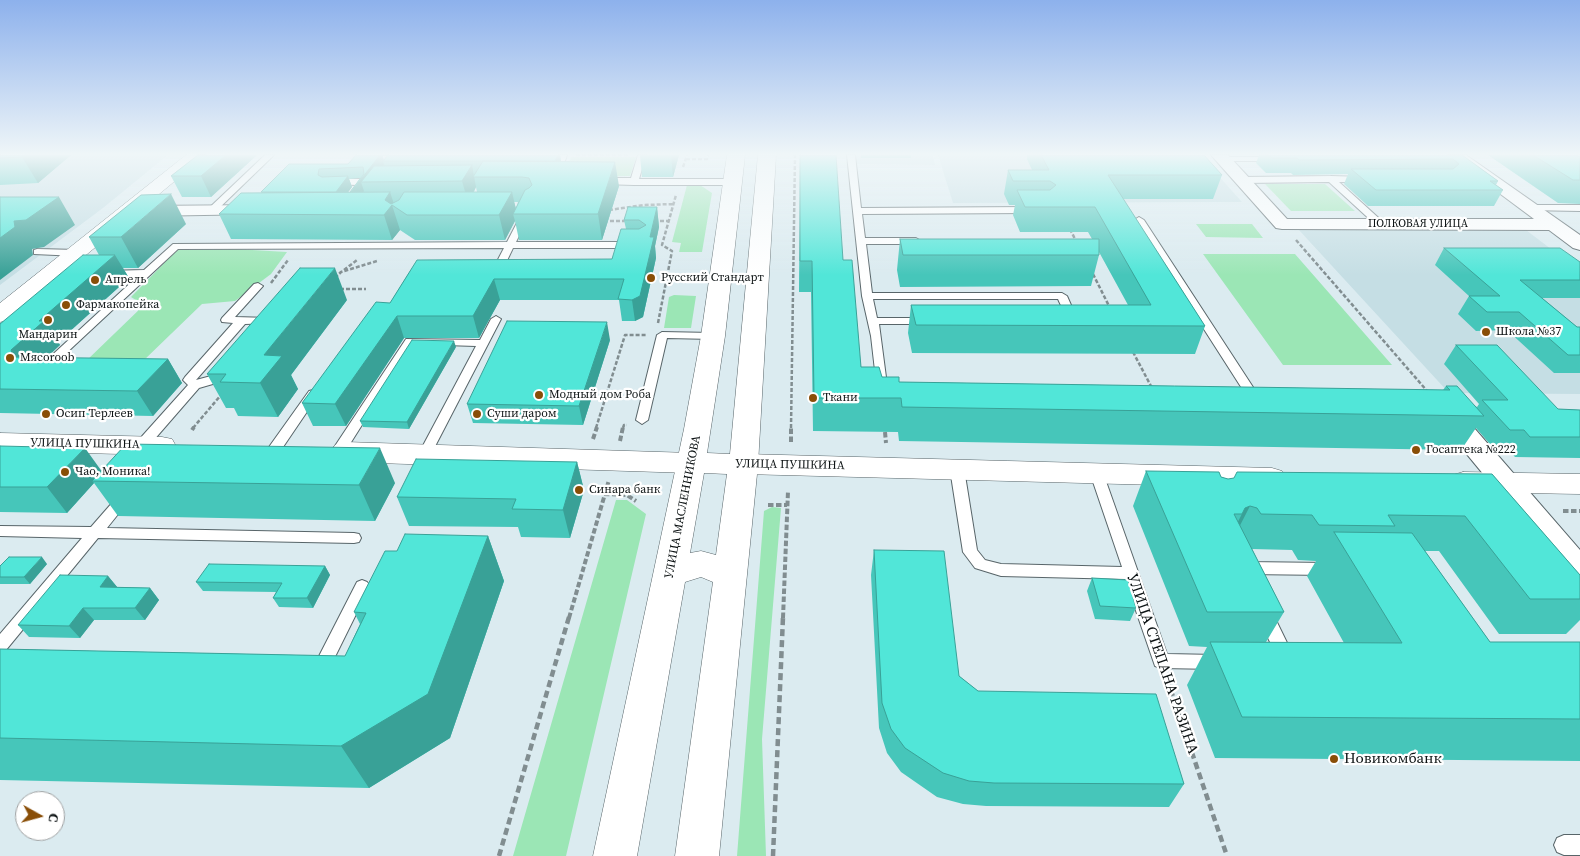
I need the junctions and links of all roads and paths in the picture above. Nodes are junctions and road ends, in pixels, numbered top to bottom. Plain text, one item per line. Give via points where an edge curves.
1 (149, 195) edge
2 (228, 195) edge
3 (352, 195) edge
4 (675, 195) edge
5 (731, 195) edge
6 (764, 195) edge
7 (794, 195) edge
8 (856, 195) edge
9 (1256, 195) edge
10 (1348, 195) edge
11 (1509, 195) edge
12 (349, 199) edge
13 (673, 204) junction
14 (1529, 208) junction
15 (1580, 208) edge
16 (508, 209) edge
17 (528, 209) joint
18 (271, 210) edge
19 (602, 210) edge
20 (1035, 210) edge
21 (130, 211) junction
22 (211, 211) junction
23 (858, 211) junction
24 (1139, 220) edge
25 (595, 221) edge
26 (633, 221) edge
27 (652, 221) edge
28 (668, 221) junction
29 (1282, 224) junction
30 (1380, 224) junction
31 (1068, 225) edge
32 (1554, 225) junction
33 (930, 240) edge
34 (861, 241) junction
35 (1580, 244) edge
36 (299, 245) junction
37 (510, 245) junction
38 (642, 245) edge
39 (1080, 249) edge
40 (37, 252) dead end
41 (380, 260) dead end
42 (67, 266) junction
43 (1089, 266) edge
44 (498, 271) edge
45 (98, 273) edge
46 (146, 273) junction
47 (335, 278) dead end
48 (257, 287) joint
49 (338, 288) dead end
50 (366, 289) dead end
51 (867, 296) junction
52 (0, 315) edge
53 (1114, 316) edge
54 (242, 320) junction
55 (496, 320) dead end
56 (873, 321) junction
57 (940, 321) edge
58 (1064, 321) edge
59 (657, 326) dead end
60 (655, 335) dead end
61 (265, 336) edge
62 (713, 336) junction
63 (484, 343) junction
64 (1132, 350) edge
65 (233, 374) edge
66 (55, 375) edge
67 (320, 384) edge
68 (195, 385) junction
69 (223, 393) edge
70 (1154, 394) edge
71 (882, 398) edge
72 (1257, 404) edge
73 (1436, 407) joint
74 (642, 420) dead end
75 (885, 432) dead end
76 (593, 440) dead end
77 (629, 440) dead end
78 (620, 441) dead end
79 (0, 442) edge
80 (791, 442) dead end
81 (886, 442) dead end
82 (170, 445) junction
83 (246, 449) edge
84 (306, 451) junction
85 (424, 455) junction
86 (691, 463) junction
87 (744, 464) junction
88 (957, 469) junction
89 (1097, 473) junction
90 (610, 476) dead end
91 (1302, 478) edge
92 (1433, 481) edge
93 (1506, 483) junction
94 (136, 484) edge
95 (1580, 484) edge
96 (788, 490) dead end
97 (604, 494) junction
98 (636, 501) dead end
99 (768, 505) dead end
100 (787, 505) junction
101 (1563, 511) dead end
102 (1580, 512) edge
103 (0, 532) edge
104 (94, 533) junction
105 (354, 538) dead end
106 (1338, 569) edge
107 (1580, 570) edge
108 (1131, 573) junction
109 (670, 575) junction
110 (731, 577) junction
111 (1250, 585) edge
112 (362, 586) dead end
113 (1259, 602) edge
114 (0, 645) edge
115 (1161, 662) junction
116 (1232, 662) edge
117 (1270, 662) edge
118 (302, 668) edge
119 (499, 856) edge
120 (615, 856) edge
121 (698, 856) edge
122 (773, 856) edge
123 (1227, 856) edge

1 - 21 main road
2 - 22 lane
3 - 12 lane
4 - 13 path
5 - 62 main road, УЛИЦА МАСЛЕННИКОВА
6 - 87 main road
7 - 80 path
8 - 23 lane
9 - 29 street
10 - 30 lane
11 - 14 street
13 - 19 path
13 - 28 path
14 - 15 lane
14 - 32 street
16 - 17 street
17 - 37 lane
18 - 22 street
20 - 23 lane
21 - 22 street
21 - 42 main road
23 - 34 lane
24 - 72 lane
25 - 26 path
27 - 28 path
28 - 59 path via 662,244 672,251
29 - 30 street, ПОЛКОВАЯ УЛИЦА
29 - 73 path
30 - 32 street, ПОЛКОВАЯ УЛИЦА
31 - 39 path
32 - 35 street
33 - 34 lane
34 - 51 lane
36 - 37 lane
36 - 46 lane via 176,246
36 - 48 path via 275,279 266,286
37 - 38 lane
37 - 44 lane
40 - 42 lane
41 - 47 path via 341,272
42 - 52 main road
43 - 53 path
45 - 46 lane
46 - 66 lane via 36,375
48 - 54 lane via 226,320
49 - 50 path
51 - 56 lane
51 - 58 lane via 1062,296 1073,321
54 - 61 lane via 281,317
54 - 68 lane via 189,380
55 - 63 lane
56 - 57 lane
56 - 71 lane
60 - 76 path via 624,335
62 - 74 lane via 662,335
62 - 86 main road, УЛИЦА МАСЛЕННИКОВА
63 - 84 lane via 410,341
63 - 85 lane
64 - 70 path
65 - 68 lane
67 - 84 lane
68 - 82 lane
69 - 82 path
73 - 93 street
75 - 81 path
77 - 78 path
79 - 82 main road, УЛИЦА ПУШКИНА
83 - 84 main road, УЛИЦА ПУШКИНА
84 - 85 main road, УЛИЦА ПУШКИНА
85 - 86 main road, УЛИЦА ПУШКИНА
86 - 87 main road, УЛИЦА ПУШКИНА
86 - 109 main road, УЛИЦА МАСЛЕННИКОВА
87 - 88 main road, УЛИЦА ПУШКИНА
87 - 110 main road
88 - 89 main road, УЛИЦА ПУШКИНА
88 - 108 lane via 970,552 980,564 1002,570
89 - 91 main road, УЛИЦА ПУШКИНА via 1200,484
89 - 108 lane, УЛИЦА СТЕПАНА РАЗИНА
90 - 97 path
92 - 93 main road
93 - 95 main road
93 - 107 street
94 - 104 lane
96 - 100 path
97 - 98 path via 627,495
97 - 119 path
99 - 100 path
100 - 122 path
101 - 102 path
103 - 104 lane
104 - 105 lane
104 - 114 lane
106 - 111 lane via 1239,562
108 - 115 lane, УЛИЦА СТЕПАНА РАЗИНА
109 - 110 main road via 687,566 702,564
109 - 120 main road, УЛИЦА МАСЛЕННИКОВА
110 - 121 main road
112 - 118 lane via 321,668
113 - 117 lane via 1288,662
115 - 116 lane
115 - 123 path, УЛИЦА СТЕПАНА РАЗИНА

